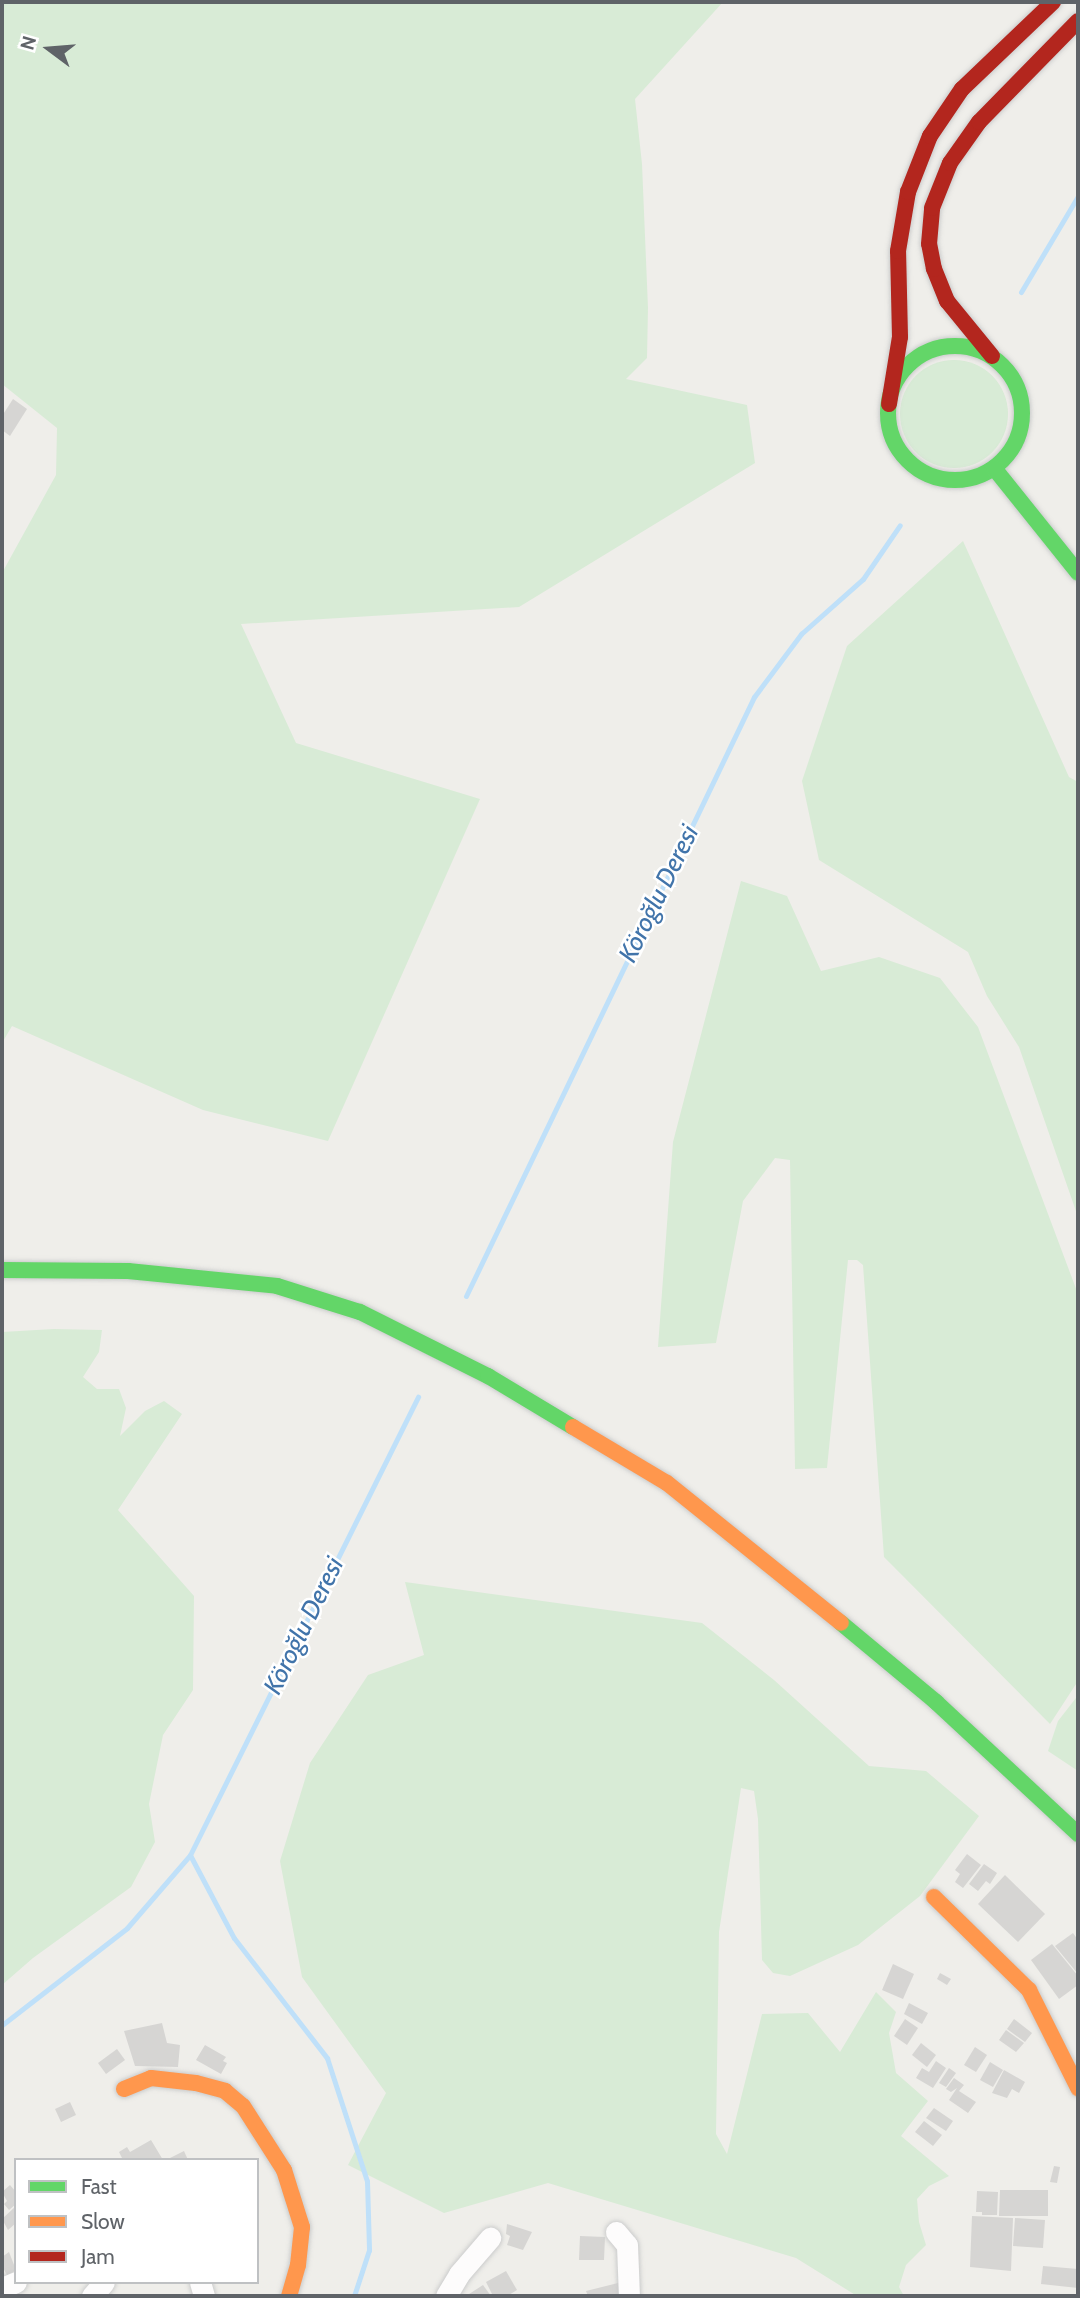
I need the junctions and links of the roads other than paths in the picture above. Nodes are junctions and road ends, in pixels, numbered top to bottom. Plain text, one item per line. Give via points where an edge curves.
1 (1053, 2) edge
2 (1078, 21) edge
3 (992, 356) junction
4 (889, 404) junction
5 (994, 468) junction
6 (1077, 572) edge
7 (2, 1269) edge
8 (1078, 1834) edge
9 (934, 1897) dead end
10 (1078, 2088) edge
11 (124, 2090) dead end
12 (616, 2232) dead end
13 (490, 2238) dead end
14 (289, 2296) edge
15 (446, 2296) edge
16 (629, 2296) edge

1 - 4 main road via 962,89 930,136 908,192 898,251 900,337
2 - 3 main road via 979,122 950,163 932,208 929,244 934,269 947,300
3 - 4 main road via 949,346 927,352 895,383
3 - 5 main road via 1008,371 1023,411 1010,452
4 - 5 main road via 894,438 913,465 932,476 953,480
5 - 6 main road
7 - 8 main road via 128,1271 277,1286 310,1294 398,1329 488,1376 667,1483 936,1702
9 - 10 main road via 1029,1990
11 - 14 main road via 151,2078 195,2083 225,2091 243,2106 284,2170 302,2227
12 - 16 street via 626,2245
13 - 15 street

